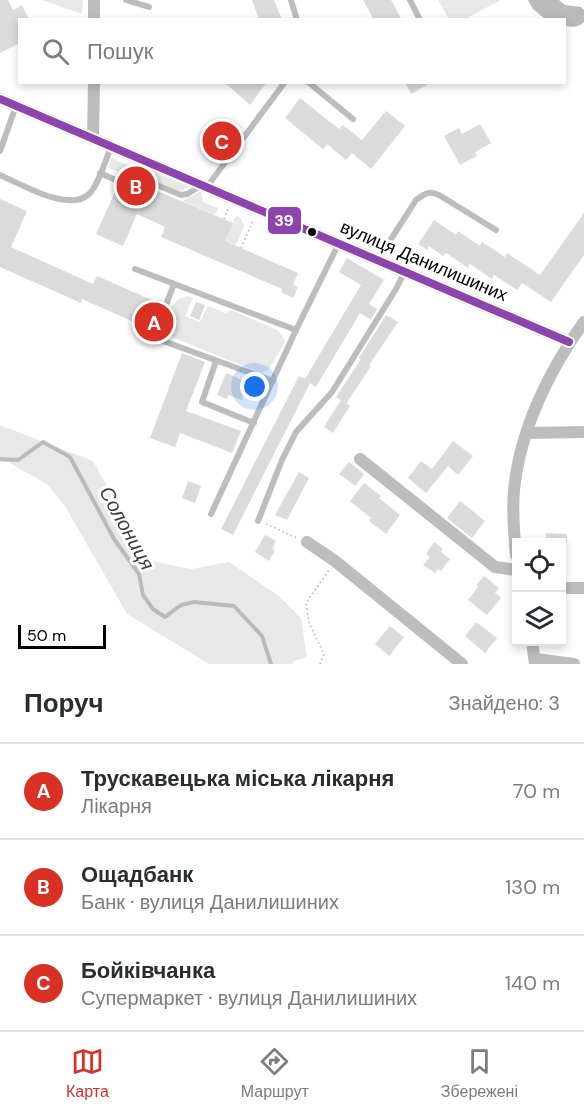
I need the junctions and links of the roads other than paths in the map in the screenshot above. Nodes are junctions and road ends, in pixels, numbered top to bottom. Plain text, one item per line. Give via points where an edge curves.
1 (94, 0) edge
2 (126, 0) edge
3 (291, 0) edge
4 (410, 0) edge
5 (149, 7) dead end
6 (94, 18) edge
7 (296, 18) edge
8 (419, 18) edge
9 (94, 84) edge
10 (283, 84) edge
11 (310, 84) edge
12 (0, 99) edge
13 (16, 106) junction
14 (353, 119) dead end
15 (93, 139) junction
16 (111, 147) junction
17 (0, 151) edge
18 (152, 164) junction
19 (100, 173) junction
20 (0, 175) edge
21 (127, 185) dead end
22 (204, 187) junction
23 (496, 230) dead end
24 (338, 244) junction
25 (377, 261) junction
26 (135, 269) dead end
27 (404, 273) junction
28 (174, 284) junction
29 (584, 322) edge
30 (296, 330) junction
31 (569, 342) junction
32 (216, 361) junction
33 (273, 381) junction
34 (254, 423) junction
35 (584, 432) edge
36 (527, 433) junction
37 (360, 459) dead end
38 (211, 514) dead end
39 (258, 521) road end
40 (515, 538) edge
41 (307, 542) road end
42 (512, 569) edge
43 (566, 588) edge
44 (584, 588) edge
45 (532, 646) edge
46 (535, 661) edge
47 (462, 664) edge
48 (574, 664) edge

1 - 6 street
2 - 5 lane
3 - 7 lane
4 - 8 lane
9 - 15 street
10 - 22 lane
11 - 14 lane
12 - 13 street, вулиця Данилишиних
13 - 15 street, вулиця Данилишиних
13 - 17 lane
15 - 16 street, вулиця Данилишиних
16 - 18 street, вулиця Данилишиних
16 - 19 lane
18 - 22 street, вулиця Данилишиних
18 - 22 lane via 144,182 181,195
19 - 20 lane via 89,194 70,201 55,199
19 - 21 lane
22 - 24 street, вулиця Данилишиних
23 - 25 lane via 439,195 425,193 416,200
24 - 25 street, вулиця Данилишиних
24 - 30 lane
25 - 27 street, вулиця Данилишиних
26 - 28 lane
27 - 31 street, вулиця Данилишиних
27 - 39 lane via 332,392 296,432
28 - 30 lane
28 - 32 lane via 157,328 163,341
29 - 31 street
30 - 33 lane
31 - 36 street
32 - 33 lane
32 - 34 lane via 202,402
33 - 34 lane
34 - 38 lane
35 - 36 street
36 - 40 street via 514,492
37 - 42 street via 495,567
41 - 47 street
43 - 44 street
45 - 46 street
46 - 48 street

